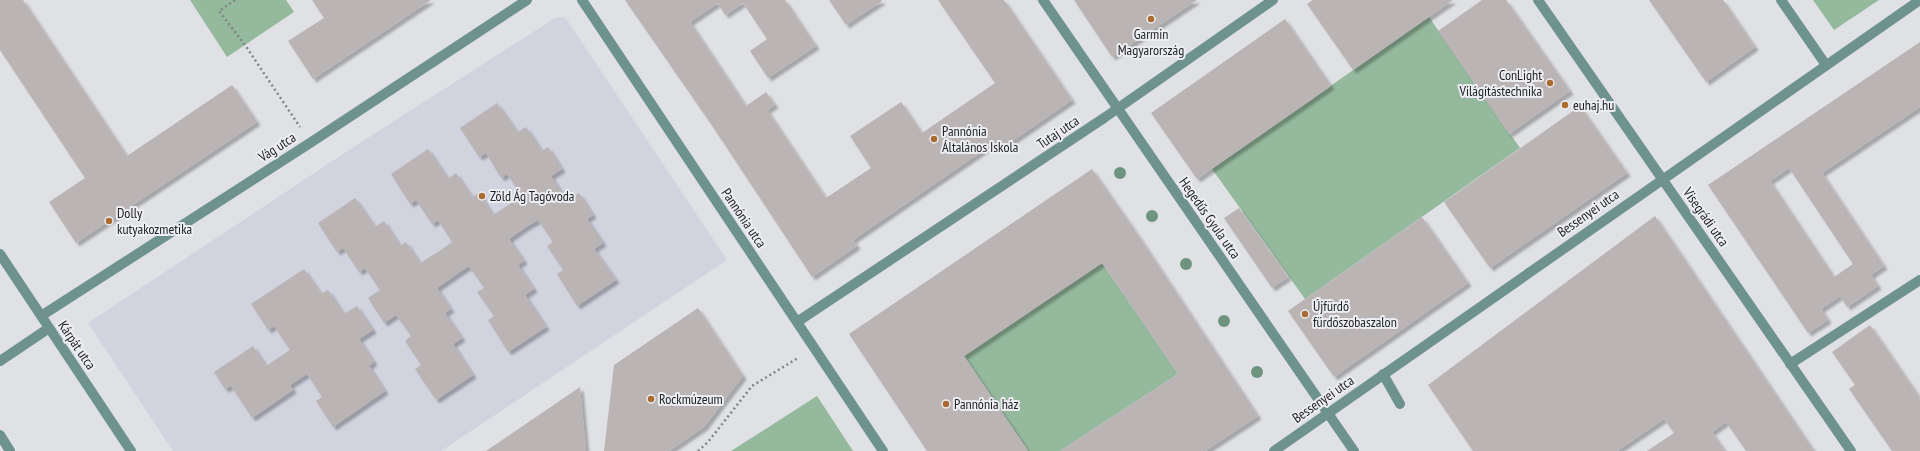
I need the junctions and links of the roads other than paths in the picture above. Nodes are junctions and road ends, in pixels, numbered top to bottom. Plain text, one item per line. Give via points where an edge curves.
1 (527, 0) edge
2 (582, 0) edge
3 (1043, 0) edge
4 (1273, 0) edge
5 (1538, 0) edge
6 (1781, 0) edge
7 (1920, 0) edge
8 (1826, 65) junction
9 (1118, 108) junction
10 (1662, 178) junction
11 (0, 254) edge
12 (1920, 280) edge
13 (41, 316) junction
14 (797, 322) junction
15 (49, 328) junction
16 (0, 361) edge
17 (1790, 364) junction
18 (1383, 374) junction
19 (1400, 404) dead end
20 (1327, 413) junction
21 (0, 435) edge
22 (10, 451) edge
23 (131, 451) edge
24 (883, 451) edge
25 (1274, 451) edge
26 (1354, 451) edge
27 (1851, 451) edge

1 - 13 street, Vág utca
2 - 14 street, Pannónia utca
3 - 9 street, Hegedűs Gyula utca
4 - 9 street, Tutaj utca
5 - 10 street, Visegrádi utca
6 - 8 street
7 - 8 street, Bessenyei utca
8 - 10 street, Bessenyei utca
9 - 14 street, Tutaj utca
9 - 20 street, Hegedűs Gyula utca
10 - 17 street, Visegrádi utca
10 - 18 street, Bessenyei utca
11 - 13 street, Kárpát utca
12 - 17 street
13 - 15 street, Kárpát utca
14 - 24 street, Pannónia utca
15 - 16 street
15 - 23 street, Kárpát utca
17 - 27 street, Visegrádi utca
18 - 19 street
18 - 20 street, Bessenyei utca
20 - 25 street, Bessenyei utca
20 - 26 street, Hegedűs Gyula utca
21 - 22 street

